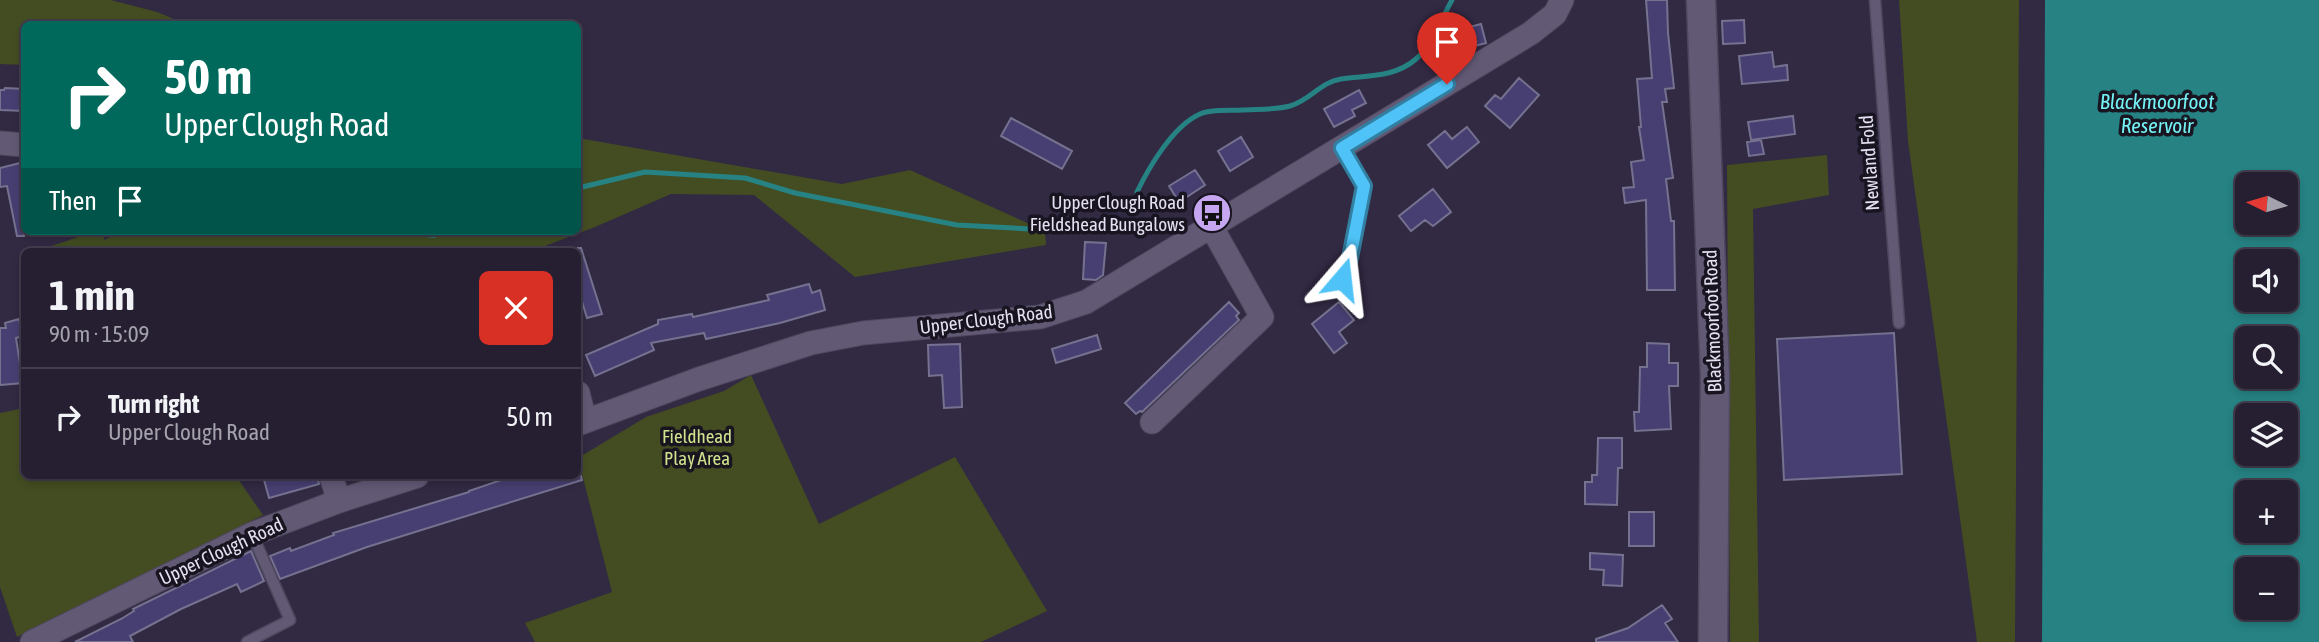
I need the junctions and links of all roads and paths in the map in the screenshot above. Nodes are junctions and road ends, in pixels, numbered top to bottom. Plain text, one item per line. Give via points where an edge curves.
1 (1562, 0) edge
2 (1701, 0) edge
3 (1875, 0) edge
4 (0, 143) edge
5 (21, 145) edge
6 (1342, 148) junction
7 (1211, 226) junction
8 (1311, 297) dead end
9 (1899, 323) dead end
10 (581, 422) edge
11 (1152, 422) dead end
12 (332, 479) edge
13 (408, 479) edge
14 (339, 501) junction
15 (252, 534) junction
16 (32, 642) edge
17 (247, 642) edge
18 (1713, 642) edge

1 - 6 street, Upper Clough Road via 1555,14 1531,33
2 - 18 street, Blackmoorfoot Road via 1715,375
3 - 9 lane, Newland Fold
4 - 5 street
6 - 7 street, Upper Clough Road
6 - 8 lane via 1364,186 1350,258 1342,279
7 - 10 street, Upper Clough Road via 1086,302 1040,317 863,333 811,343
7 - 11 street via 1262,317
12 - 14 street
13 - 14 street, Upper Clough Road
14 - 15 street, Upper Clough Road
15 - 16 street, Upper Clough Road
15 - 17 lane via 290,620

